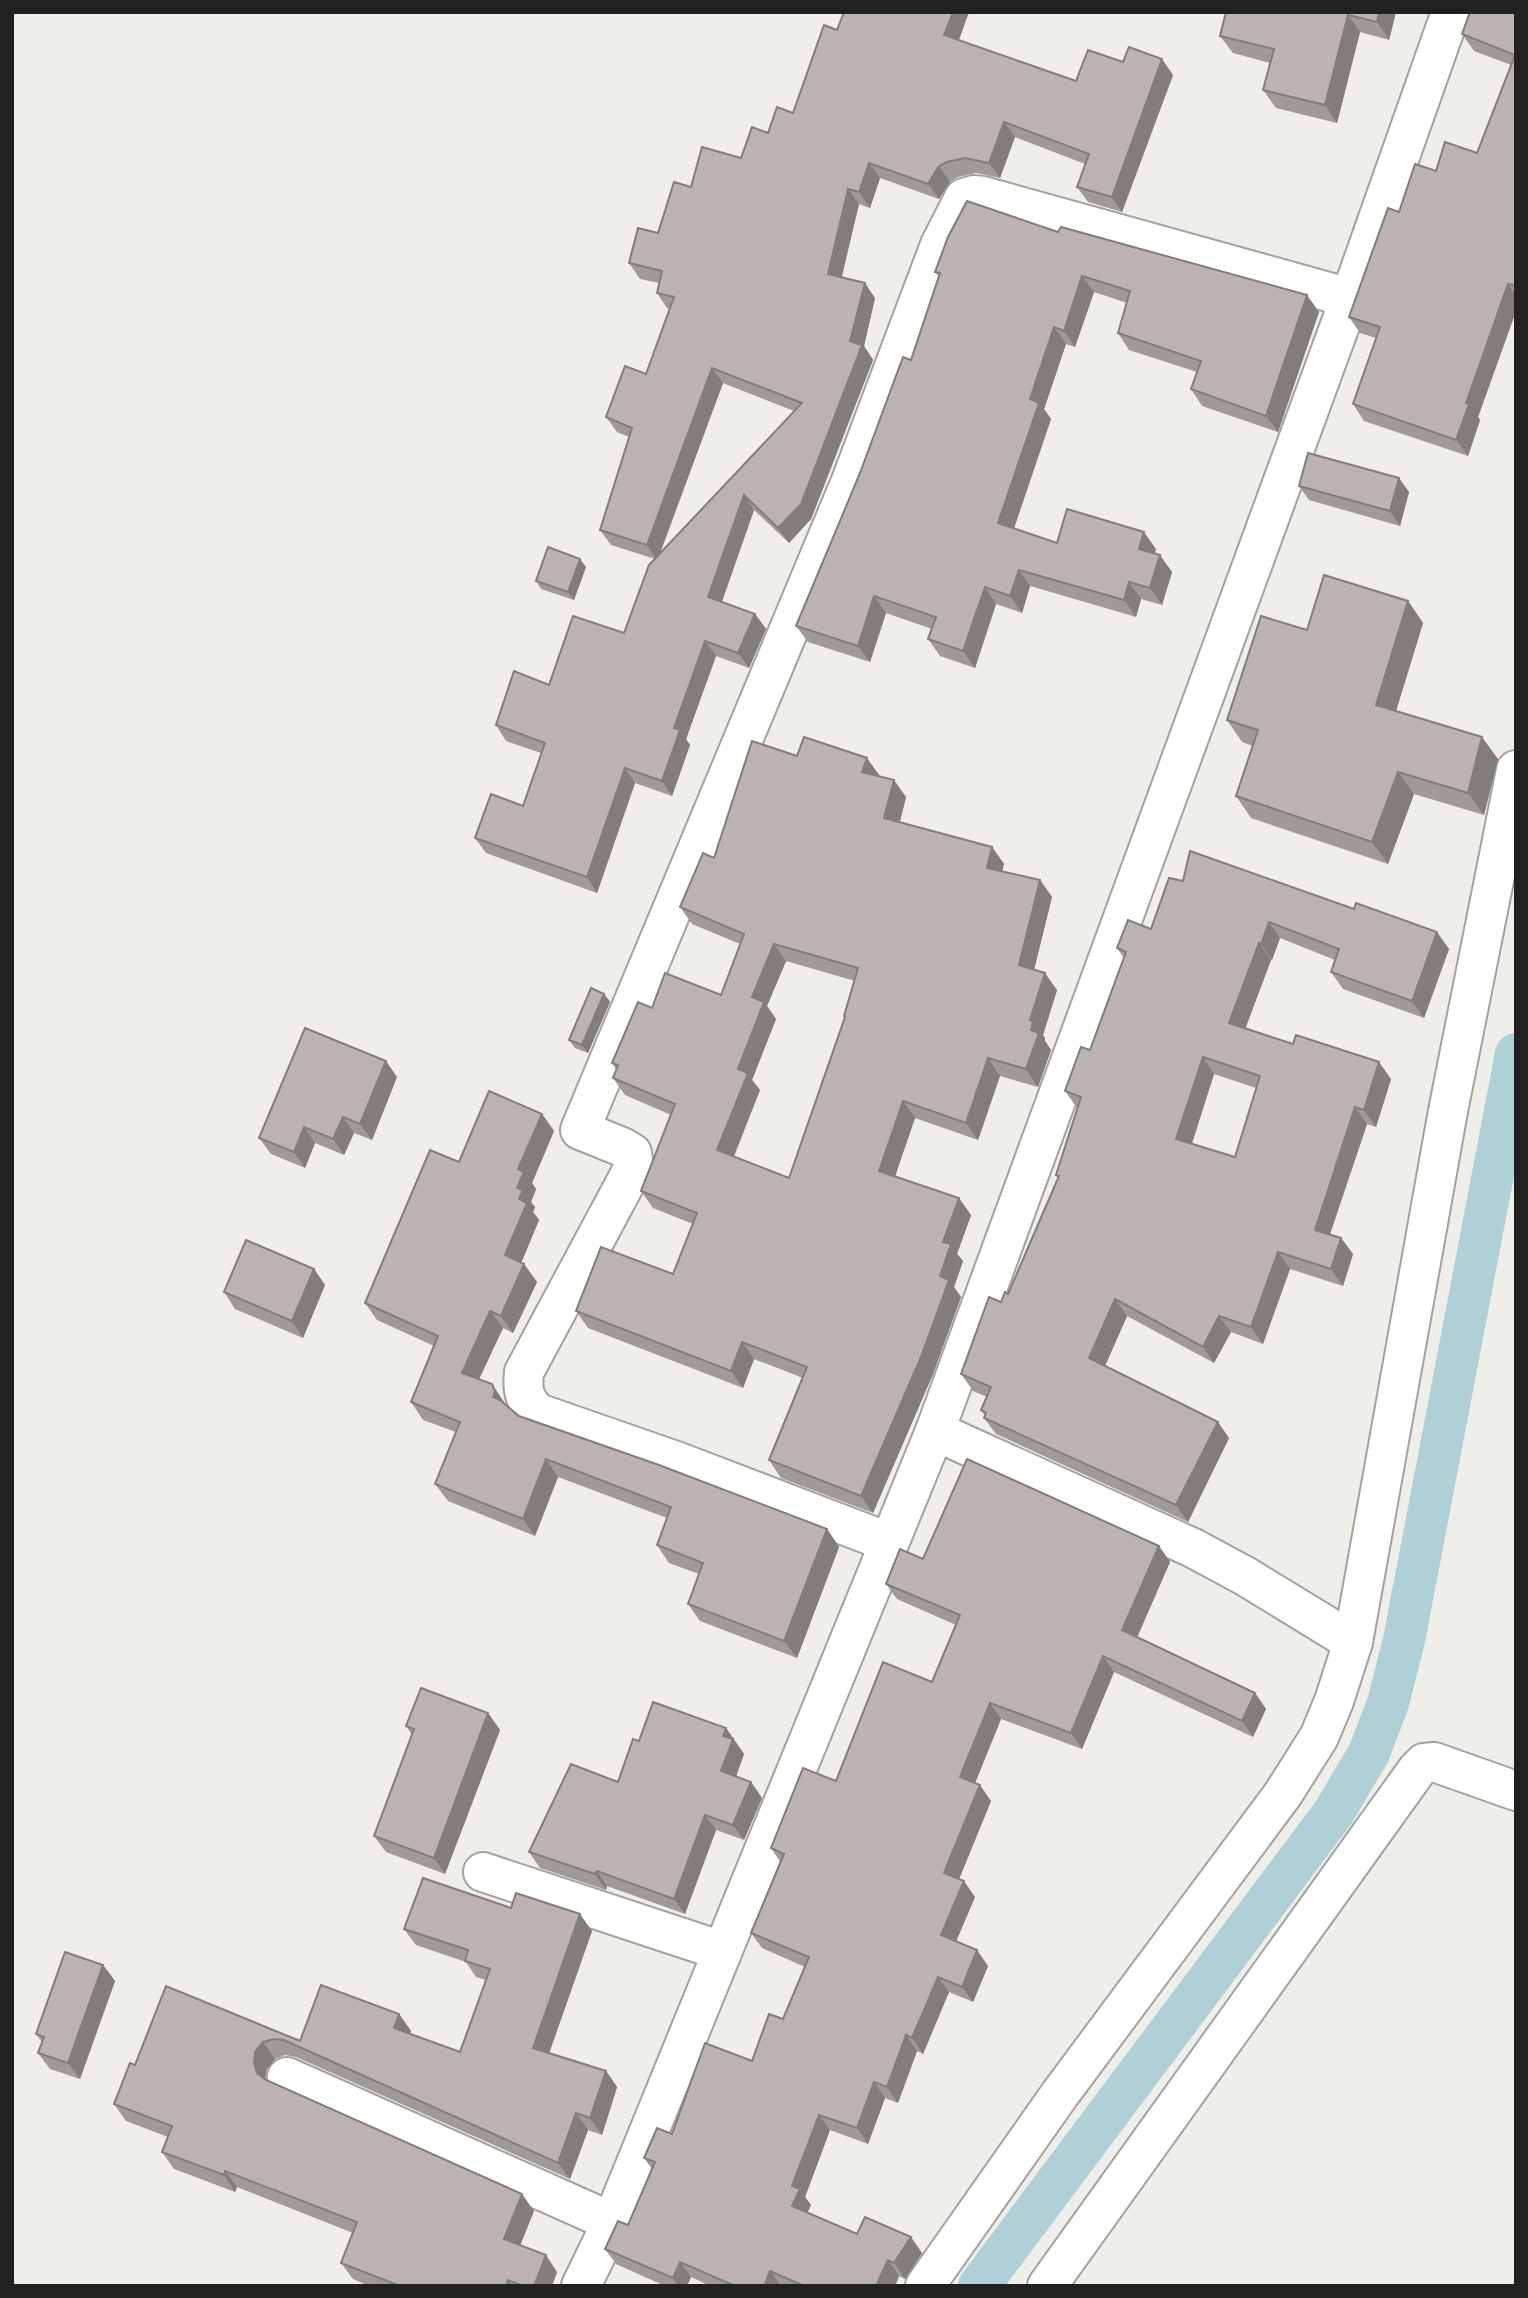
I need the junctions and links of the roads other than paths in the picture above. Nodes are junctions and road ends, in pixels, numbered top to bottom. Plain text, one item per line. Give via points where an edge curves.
1 (1451, 12) edge
2 (1350, 298) junction
3 (1516, 770) edge
4 (935, 1431) junction
5 (888, 1542) junction
6 (1353, 1642) junction
7 (1516, 1791) edge
8 (483, 1872) dead end
9 (722, 1951) junction
10 (287, 2077) dead end
11 (612, 2222) junction
12 (581, 2286) edge
13 (925, 2286) edge
14 (1046, 2286) edge

1 - 2 street
2 - 4 street
2 - 5 street via 983,197 964,198 940,245 851,481 580,1130 632,1153 634,1167 524,1372 526,1402 538,1413
3 - 6 street via 1448,1111
4 - 5 street
4 - 6 street via 1193,1548
5 - 9 street
6 - 13 street via 1319,1737 1283,1794 1060,2094
7 - 14 street via 1434,1762 1417,1770
8 - 9 street
9 - 11 street
10 - 11 street
11 - 12 street

